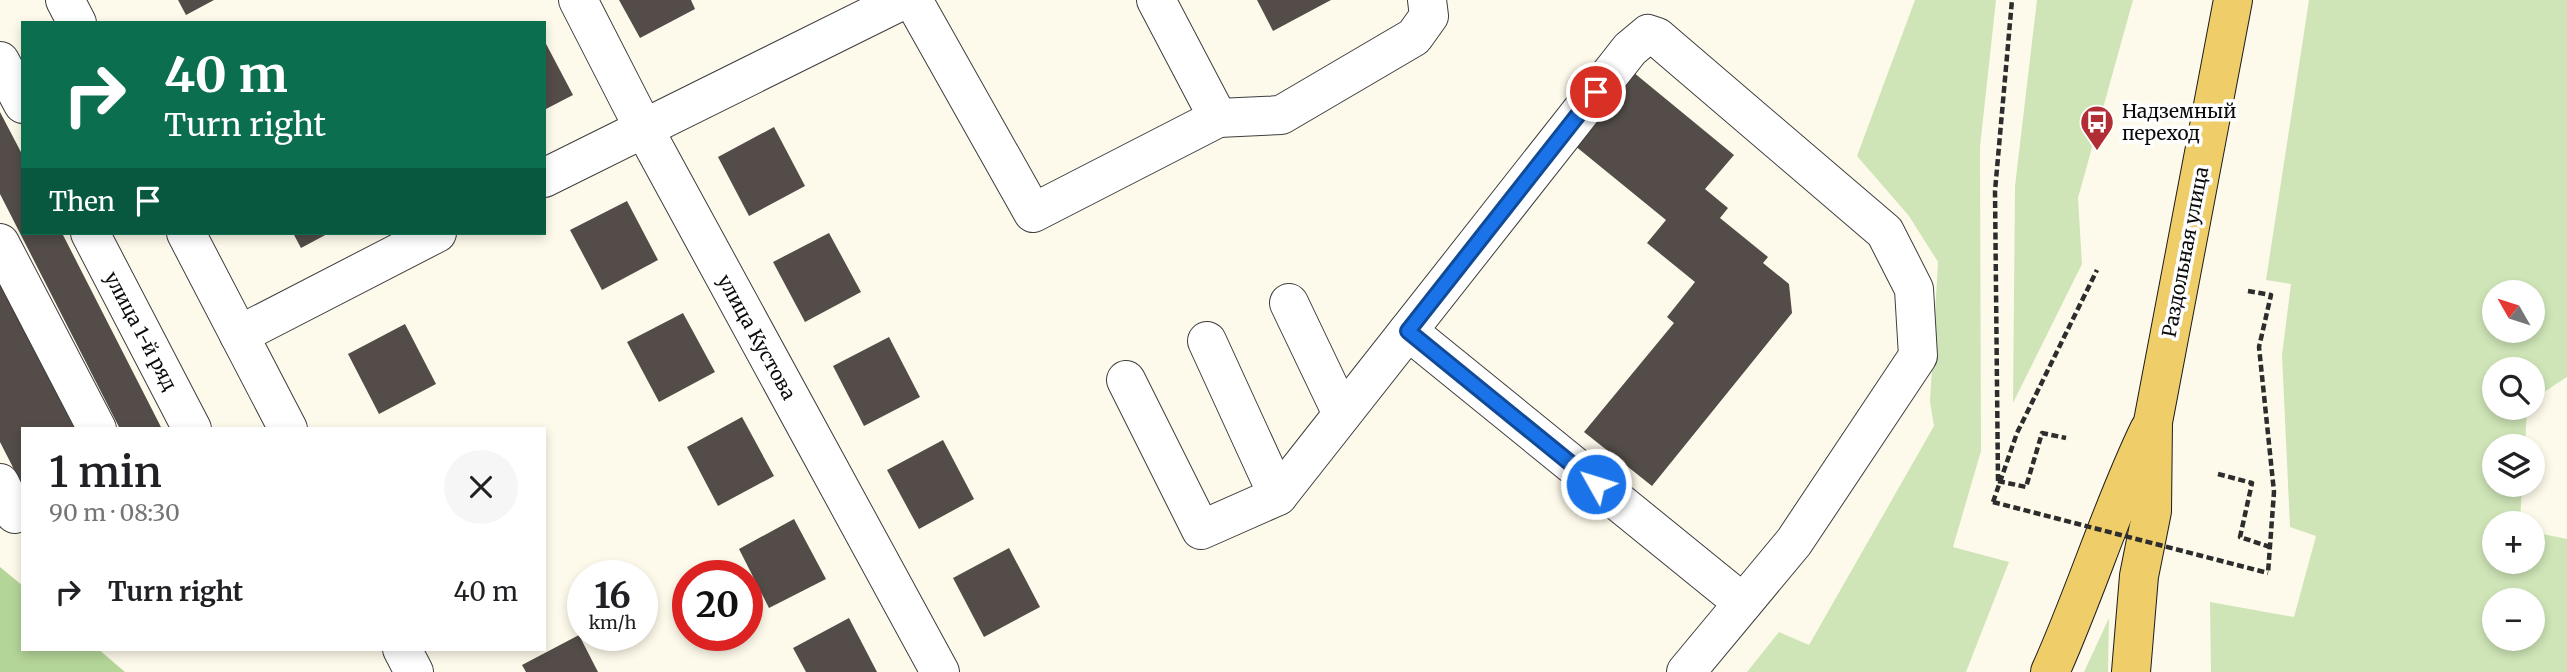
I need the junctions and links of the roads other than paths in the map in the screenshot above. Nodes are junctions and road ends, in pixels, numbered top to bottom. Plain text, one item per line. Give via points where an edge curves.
1 (65, 0) edge
2 (578, 0) edge
3 (903, 0) edge
4 (913, 0) edge
5 (1156, 0) edge
6 (1427, 0) edge
7 (2233, 0) edge
8 (76, 21) edge
9 (0, 61) edge
10 (21, 100) edge
11 (1217, 118) junction
12 (643, 127) junction
13 (546, 177) edge
14 (91, 235) edge
15 (187, 235) edge
16 (434, 235) edge
17 (0, 243) edge
18 (1289, 303) dead end
19 (1408, 331) junction
20 (239, 335) junction
21 (1207, 341) dead end
22 (1126, 380) dead end
23 (1342, 414) junction
24 (2153, 422) junction
25 (96, 427) edge
26 (191, 427) edge
27 (287, 427) edge
28 (1278, 496) junction
29 (1743, 603) junction
30 (403, 651) edge
31 (414, 672) edge
32 (940, 672) edge
33 (1686, 672) edge
34 (2050, 672) edge
35 (2131, 672) edge

1 - 8 street
2 - 12 street, улица Кустова
3 - 12 street
4 - 11 street via 1032,213
5 - 11 street
6 - 11 street via 1429,16 1414,37 1281,115
7 - 24 main road, Раздольная улица
9 - 10 street
12 - 13 street
12 - 32 street, улица Кустова
14 - 26 street, улица 1-й ряд
15 - 20 street
16 - 20 street
17 - 25 street
18 - 23 street
19 - 23 street
19 - 29 street
19 - 29 street via 1630,49 1648,34 1666,44 1885,232 1914,289 1919,356 1794,542
20 - 27 street
21 - 28 street
22 - 28 street via 1201,530
23 - 28 street
24 - 34 main road, Раздольная улица via 2117,498 2096,564
24 - 35 main road, Раздольная улица via 2152,511 2139,576
29 - 33 street
30 - 31 street

